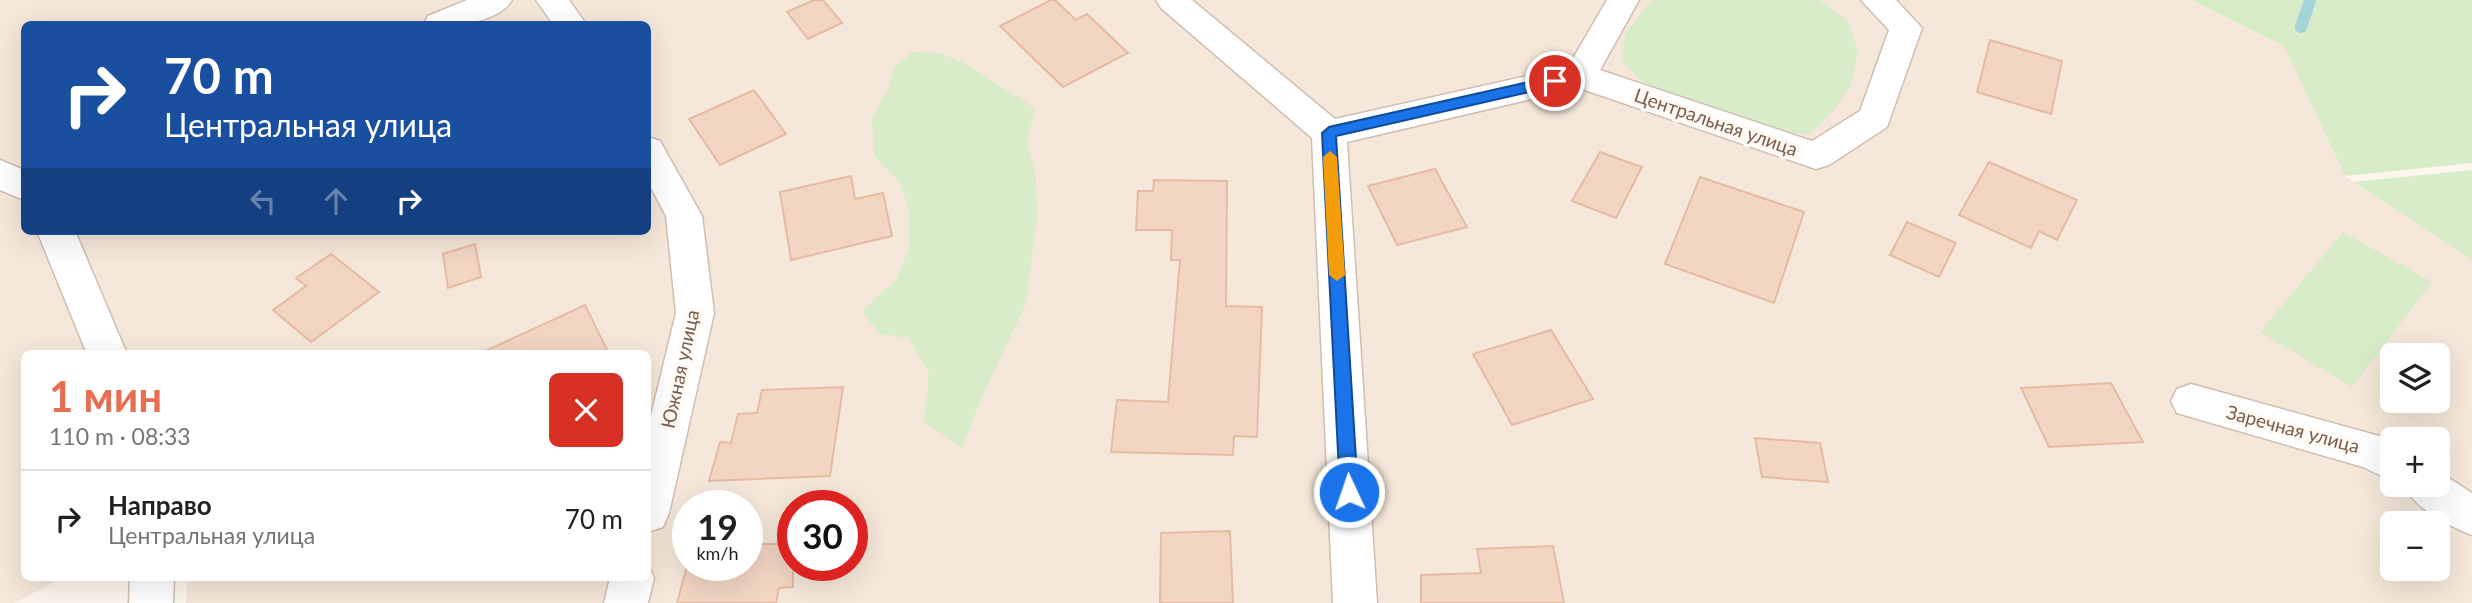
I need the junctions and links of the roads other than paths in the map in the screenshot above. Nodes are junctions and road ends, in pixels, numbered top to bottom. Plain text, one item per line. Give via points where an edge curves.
1 (496, 0) edge
2 (552, 0) edge
3 (1172, 0) edge
4 (1623, 0) edge
5 (1877, 0) edge
6 (447, 21) edge
7 (568, 21) edge
8 (1580, 76) junction
9 (1329, 133) junction
10 (651, 156) edge
11 (0, 173) edge
12 (21, 185) edge
13 (58, 235) edge
14 (105, 350) edge
15 (2191, 401) dead end
16 (2380, 455) edge
17 (2443, 497) edge
18 (651, 500) edge
19 (2472, 516) edge
20 (152, 581) edge
21 (631, 581) edge
22 (151, 603) edge
23 (626, 603) edge
24 (1355, 603) edge

1 - 6 street
2 - 7 street
3 - 9 street
4 - 8 street
5 - 8 street, Центральная улица via 1906,28 1875,118 1816,156
8 - 9 street
9 - 24 street
10 - 18 street, Южная улица via 684,216 695,313
11 - 12 street
13 - 14 street
15 - 16 street, Заречная улица
17 - 19 street
20 - 22 street
21 - 23 street

